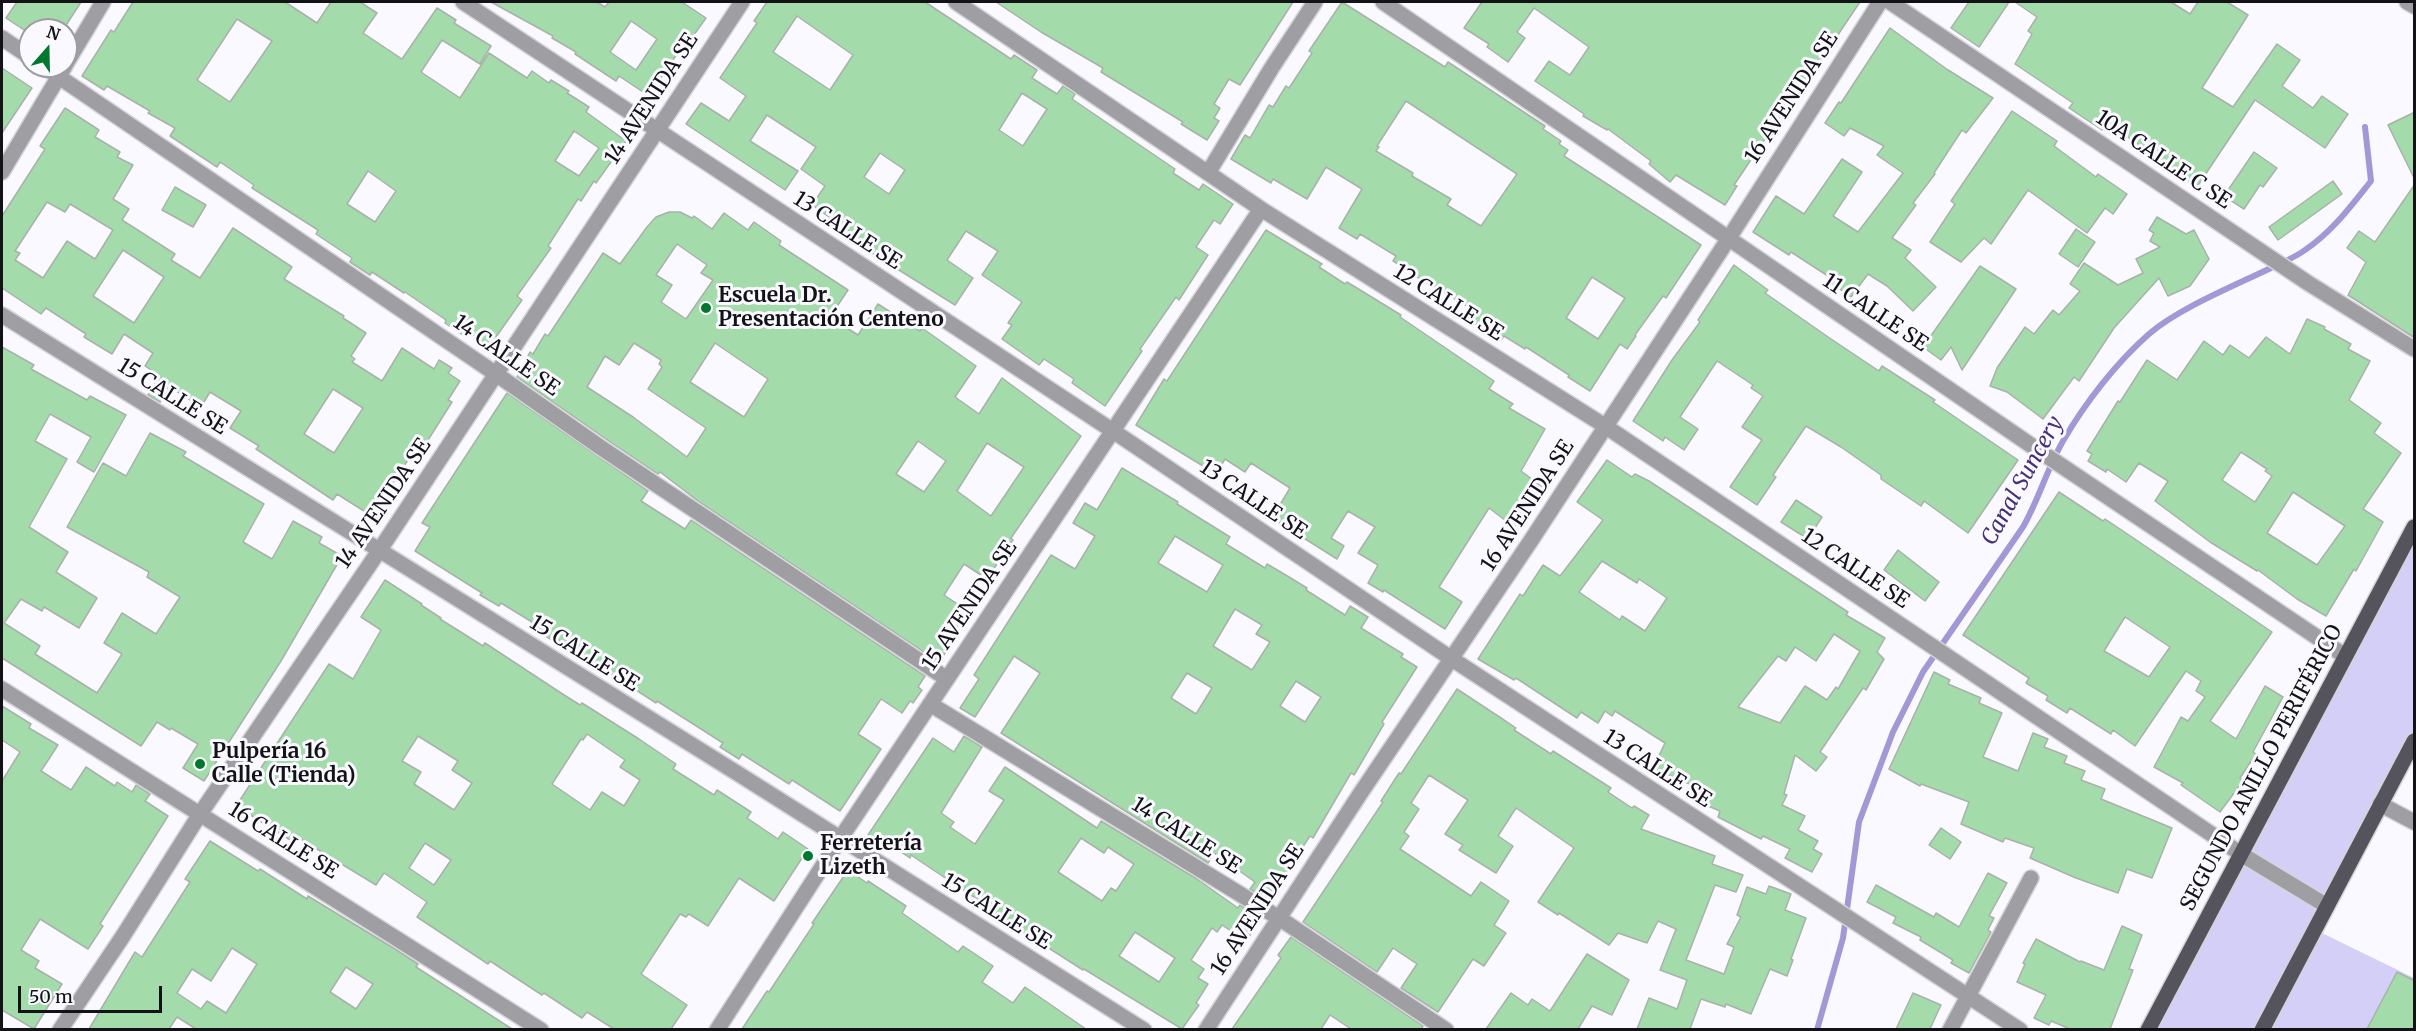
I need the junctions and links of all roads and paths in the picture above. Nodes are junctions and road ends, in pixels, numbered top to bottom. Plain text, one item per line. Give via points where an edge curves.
1 (103, 2) edge
2 (463, 2) edge
3 (742, 2) edge
4 (956, 2) edge
5 (1316, 2) edge
6 (1383, 2) edge
7 (1880, 2) edge
8 (1890, 2) edge
9 (2407, 2) edge
10 (2415, 6) edge
11 (2, 38) edge
12 (78, 44) edge
13 (18, 49) edge
14 (58, 78) edge
15 (76, 78) edge
16 (657, 131) junction
17 (2, 172) edge
18 (1208, 174) junction
19 (1261, 209) junction
20 (1729, 238) junction
21 (2, 315) edge
22 (2415, 349) edge
23 (496, 374) junction
24 (1605, 426) junction
25 (1113, 431) junction
26 (2415, 527) edge
27 (379, 551) junction
28 (2345, 656) junction
29 (1452, 659) junction
30 (947, 679) junction
31 (2, 689) edge
32 (930, 704) junction
33 (2415, 741) edge
34 (2380, 804) junction
35 (200, 814) junction
36 (2415, 822) edge
37 (840, 839) junction
38 (2241, 854) junction
39 (2031, 878) dead end
40 (2327, 906) junction
41 (1279, 918) junction
42 (1968, 995) junction
43 (60, 1029) edge
44 (542, 1029) edge
45 (717, 1029) edge
46 (1144, 1029) edge
47 (1206, 1029) edge
48 (1446, 1029) edge
49 (1950, 1029) edge
50 (2020, 1029) edge
51 (2148, 1029) edge
52 (2262, 1029) edge

1 - 12 street
2 - 16 street, 13 CALLE SE
3 - 16 street, 14 AVENIDA SE
4 - 18 street, 12 CALLE SE
5 - 18 street
6 - 20 street, 11 CALLE SE
7 - 20 street, 16 AVENIDA SE
8 - 22 street, 10A CALLE C SE via 2308,283
9 - 10 street
11 - 13 street
14 - 17 street
15 - 23 street, 14 CALLE SE
16 - 23 street, 14 AVENIDA SE
16 - 25 street, 13 CALLE SE
18 - 19 street, 12 CALLE SE
19 - 24 street, 12 CALLE SE
19 - 25 street, 15 AVENIDA SE
20 - 24 street, 16 AVENIDA SE
20 - 28 street, 11 CALLE SE
21 - 27 street, 15 CALLE SE
23 - 27 street, 14 AVENIDA SE
23 - 30 street, 14 CALLE SE
24 - 29 street, 16 AVENIDA SE
24 - 38 street, 12 CALLE SE
25 - 29 street, 13 CALLE SE
25 - 30 street, 15 AVENIDA SE
26 - 28 main road, SEGUNDO ANILLO PERIFÉRICO
27 - 35 street, 14 AVENIDA SE
27 - 37 street, 15 CALLE SE
28 - 38 main road, SEGUNDO ANILLO PERIFÉRICO
29 - 41 street, 16 AVENIDA SE
29 - 42 street, 13 CALLE SE
30 - 32 street, 15 AVENIDA SE
31 - 35 street, 16 CALLE SE
32 - 37 street, 15 AVENIDA SE
32 - 41 street, 14 CALLE SE
33 - 34 main road
34 - 36 street
34 - 40 main road
35 - 43 street, 14 AVENIDA SE
35 - 44 street, 16 CALLE SE
37 - 45 street, 15 AVENIDA SE
37 - 46 street, 15 CALLE SE
38 - 40 street
38 - 51 main road, SEGUNDO ANILLO PERIFÉRICO
39 - 42 street
40 - 52 main road
41 - 47 street, 16 AVENIDA SE
41 - 48 street, 14 CALLE SE
42 - 49 street
42 - 50 street, 13 CALLE SE

